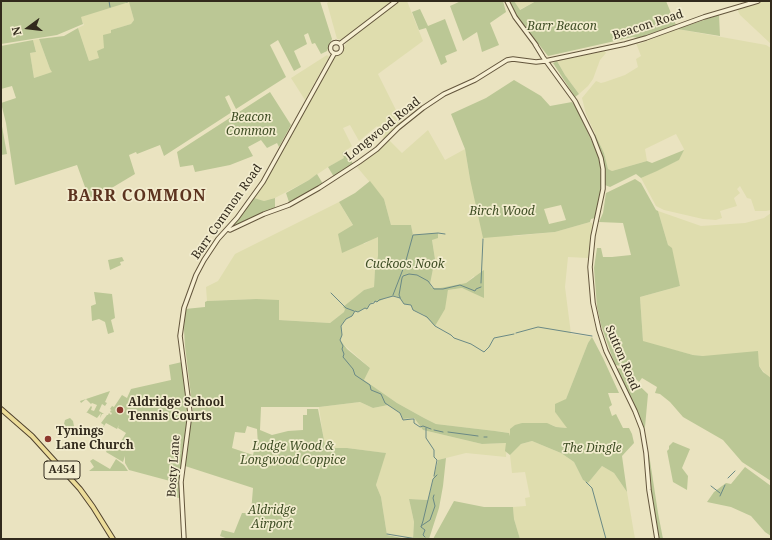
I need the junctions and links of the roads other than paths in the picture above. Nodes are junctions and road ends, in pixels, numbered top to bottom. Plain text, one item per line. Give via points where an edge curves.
1 (396, 1) edge
2 (507, 1) edge
3 (758, 1) edge
4 (340, 43) junction
5 (334, 54) junction
6 (546, 60) junction
7 (228, 229) junction
8 (181, 323) joint
9 (1, 409) edge
10 (113, 539) edge
11 (184, 539) edge
12 (657, 539) edge

1 - 4 main road
2 - 6 main road, Sutton Road via 515,17
3 - 6 main road, Beacon Road via 705,16 638,41
4 - 5 main road via 340,51
4 - 5 main road via 332,44 330,49
5 - 7 main road, Barr Common Road via 263,182
6 - 7 main road, Longwood Road via 507,60 475,80 444,94 411,116 377,149 324,185 295,202
6 - 12 main road, Sutton Road via 576,101 601,158 603,189 593,236 590,267 593,303 606,351 642,430
7 - 8 main road, Barr Common Road via 218,239 200,267 186,302
8 - 11 main road, Bosty Lane via 180,336 190,413 181,486
9 - 10 main road, A454 via 32,436 80,489

